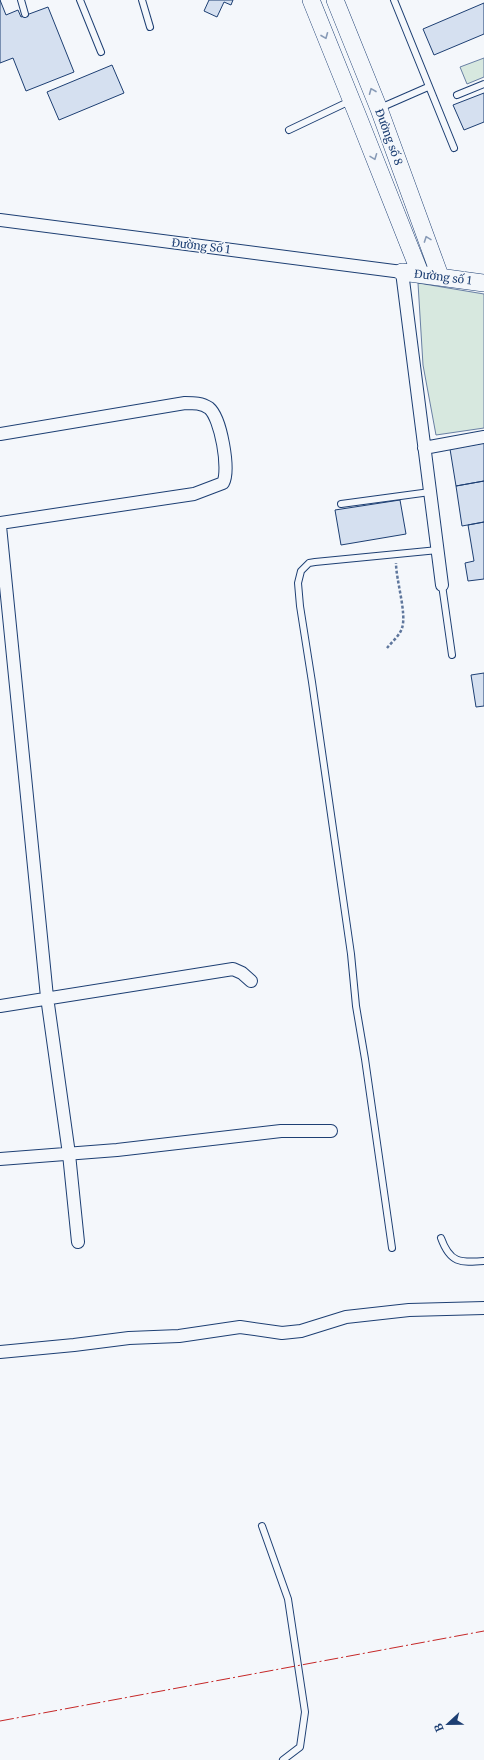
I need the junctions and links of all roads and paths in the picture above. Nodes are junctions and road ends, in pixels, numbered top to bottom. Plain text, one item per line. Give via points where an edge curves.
1 (21, 0) edge
2 (80, 0) edge
3 (142, 0) edge
4 (311, 0) edge
5 (335, 0) edge
6 (394, 0) edge
7 (25, 14) dead end
8 (150, 27) dead end
9 (101, 52) dead end
10 (484, 84) edge
11 (428, 87) junction
12 (457, 95) dead end
13 (352, 100) junction
14 (379, 109) junction
15 (360, 119) junction
16 (289, 130) dead end
17 (454, 148) dead end
18 (0, 220) edge
19 (402, 272) junction
20 (420, 273) junction
21 (440, 276) junction
22 (484, 283) edge
23 (0, 434) edge
24 (484, 437) edge
25 (424, 448) junction
26 (430, 492) junction
27 (341, 504) dead end
28 (0, 523) edge
29 (0, 526) edge
30 (438, 550) junction
31 (396, 555) junction
32 (442, 585) joint
33 (387, 648) dead end
34 (452, 655) dead end
35 (250, 981) dead end
36 (47, 998) junction
37 (0, 1006) edge
38 (331, 1130) dead end
39 (69, 1154) junction
40 (0, 1160) edge
41 (441, 1238) dead end
42 (78, 1242) dead end
43 (392, 1248) dead end
44 (484, 1261) edge
45 (484, 1308) edge
46 (0, 1352) edge
47 (262, 1526) dead end
48 (283, 1760) edge

1 - 7 lane
2 - 9 lane
3 - 8 lane
4 -> 13 street, Đường số 8
14 -> 5 street, Đường số 8
6 - 11 lane
10 - 12 lane
11 - 14 lane
11 - 17 lane
13 - 15 street, Đường số 8
13 - 16 lane
14 - 15 street
21 -> 14 street, Đường số 8
15 -> 20 street, Đường số 8
18 - 19 street, Đường Số 1
19 - 20 street, Đường số 1
19 - 25 street
20 - 21 street, Đường số 1
21 - 22 street, Đường số 1
23 - 28 street via 185,403 201,404 210,409 218,423 225,475 223,483 194,494
24 - 25 street
25 - 26 street
26 - 27 lane
26 - 30 street
29 - 36 street
30 - 31 lane
30 - 32 street
31 - 33 path via 402,628
31 - 43 lane via 309,563 302,571 298,583
32 - 34 lane
35 - 36 street via 233,969
36 - 37 street
36 - 39 street
38 - 39 street via 281,1131
39 - 40 street
39 - 42 street
41 - 44 lane via 445,1249 457,1261
45 - 46 street via 410,1310 346,1317 301,1331 282,1333 240,1327 179,1336 129,1338 74,1346
47 - 48 lane via 288,1600 305,1712 300,1747

